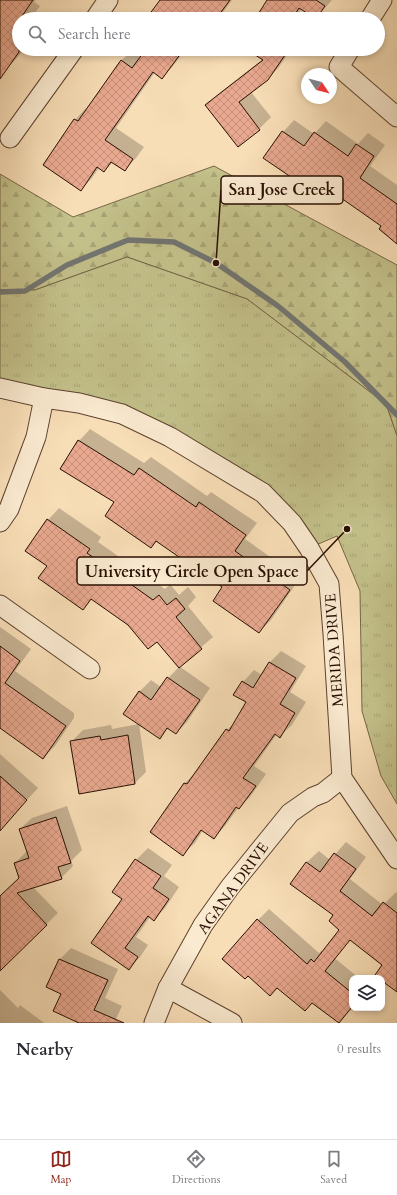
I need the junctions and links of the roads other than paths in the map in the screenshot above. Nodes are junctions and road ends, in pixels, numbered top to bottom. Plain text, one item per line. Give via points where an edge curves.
1 (108, 0) edge
2 (382, 0) edge
3 (100, 12) edge
4 (374, 12) edge
5 (69, 56) edge
6 (346, 56) edge
7 (397, 117) edge
8 (10, 138) dead end
9 (0, 388) edge
10 (44, 398) junction
11 (0, 522) edge
12 (0, 605) edge
13 (90, 669) dead end
14 (342, 778) junction
15 (397, 859) edge
16 (168, 988) junction
17 (154, 1023) edge
18 (232, 1023) edge

1 - 3 street
2 - 4 street
5 - 8 street
6 - 7 street via 339,67
9 - 10 street, MERIDA DRIVE
10 - 11 street via 36,437 9,509
10 - 14 street, MERIDA DRIVE via 79,403 122,414 170,437 263,493 292,523 329,584
12 - 13 street
14 - 15 street
14 - 16 street, AGANA DRIVE via 290,813 203,925
16 - 17 street, AGANA DRIVE
16 - 18 street

